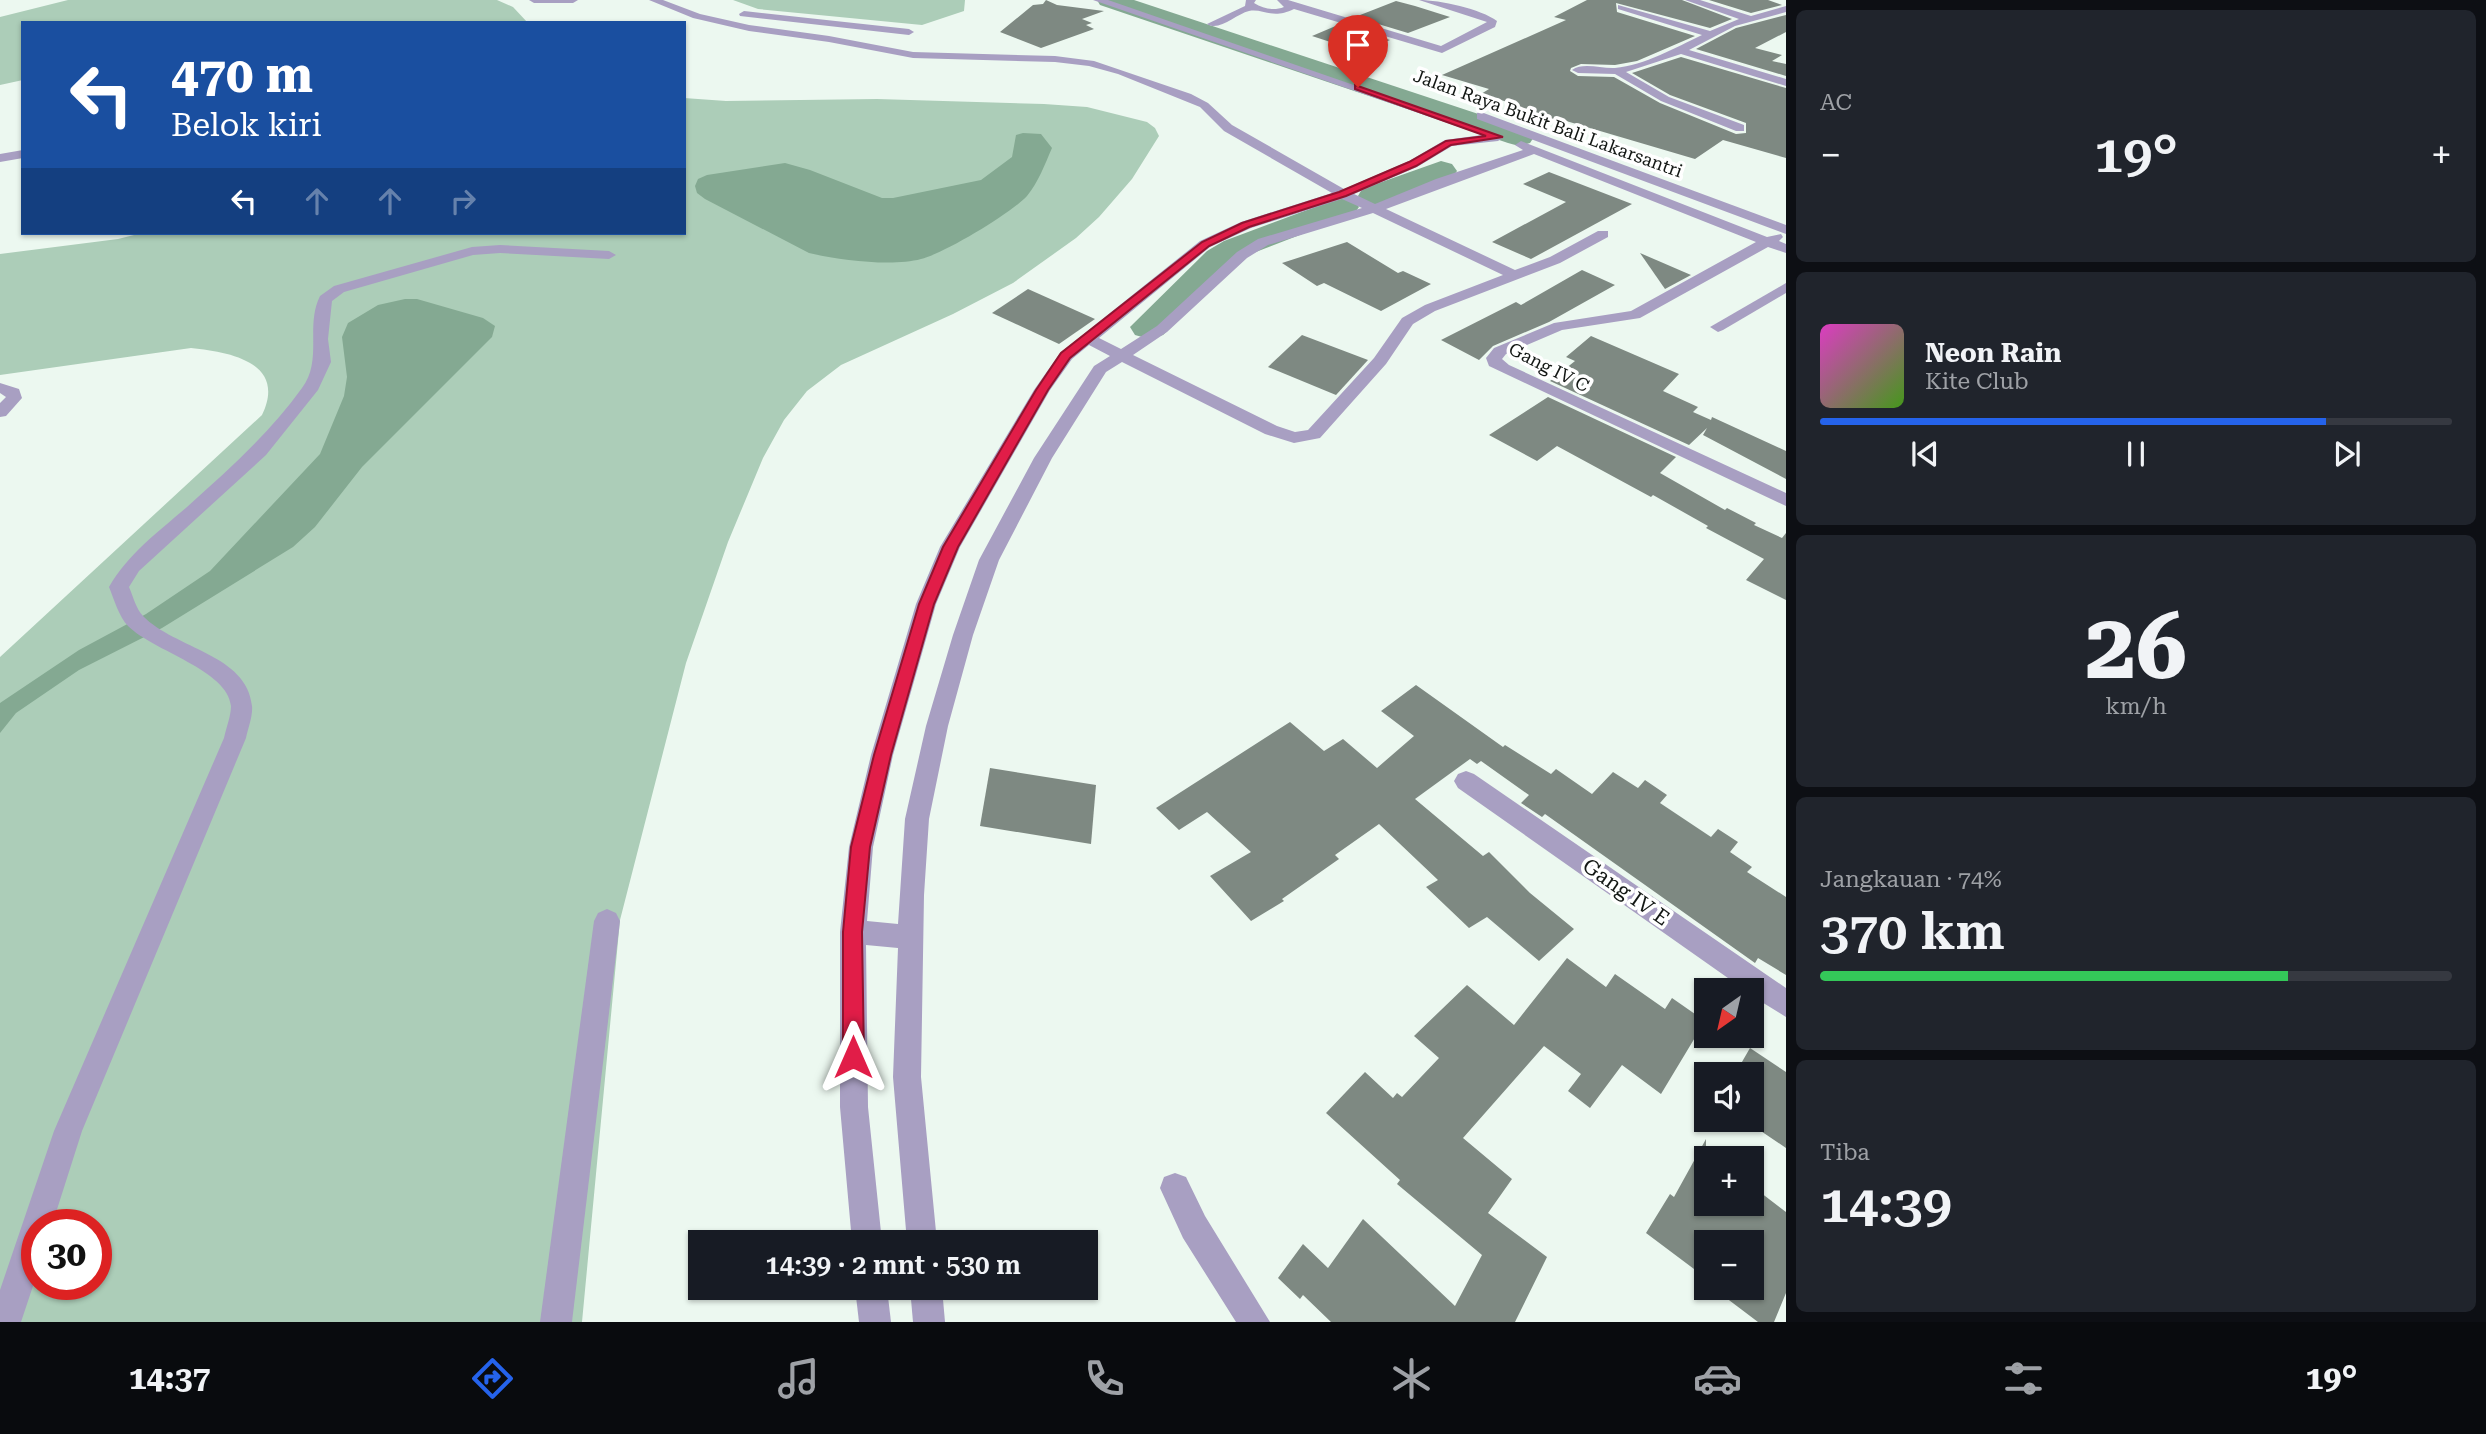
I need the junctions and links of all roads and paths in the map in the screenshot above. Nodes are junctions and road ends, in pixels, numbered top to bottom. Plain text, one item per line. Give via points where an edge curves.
1 (534, 0) edge
2 (573, 0) edge
3 (654, 0) edge
4 (687, 0) edge
5 (1098, 0) edge
6 (1137, 0) edge
7 (1423, 0) edge
8 (1690, 0) edge
9 (1286, 3) edge
10 (1254, 6) edge
11 (1622, 7) dead end
12 (1786, 9) edge
13 (1174, 12) dead end
14 (1748, 18) junction
15 (1210, 27) junction
16 (909, 32) dead end
17 (1235, 32) dead end
18 (1713, 34) junction
19 (1681, 51) junction
20 (1578, 70) dead end
21 (1617, 71) junction
22 (1786, 83) edge
23 (1471, 112) dead end
24 (1740, 128) dead end
25 (1498, 137) junction
26 (1534, 150) junction
27 (21, 154) edge
28 (0, 158) edge
29 (1443, 165) junction
30 (1343, 194) junction
31 (1374, 209) junction
32 (1786, 232) edge
33 (1603, 234) dead end
34 (1767, 240) junction
35 (1786, 249) edge
36 (609, 255) dead end
37 (1514, 275) junction
38 (1786, 287) edge
39 (1718, 327) dead end
40 (1087, 338) junction
41 (1121, 356) junction
42 (0, 388) edge
43 (0, 412) edge
44 (1786, 500) edge
45 (1466, 780) dead end
46 (607, 921) dead end
47 (853, 932) junction
48 (912, 937) junction
49 (1786, 1004) edge
50 (1175, 1188) dead end
51 (42, 1209) edge
52 (866, 1230) edge
53 (921, 1230) edge
54 (21, 1274) edge
55 (872, 1300) edge
56 (927, 1300) edge
57 (5, 1322) edge
58 (555, 1322) edge
59 (875, 1322) edge
60 (929, 1322) edge
61 (1254, 1322) edge

1 - 2 street
3 - 30 street via 749,28 913,55 1055,59 1122,72 1204,105 1228,128
4 - 16 street via 728,12
5 - 15 street, Jalan Raya Bukit Bali Lakarsantri
6 - 13 street
7 - 9 street via 1492,20 1491,24 1442,50
8 - 14 street
9 - 10 street via 1284,11
10 - 15 street
11 - 18 street
12 - 14 street
14 - 18 street
15 - 17 street, Jalan Raya Bukit Bali Lakarsantri
15 - 25 street, Jalan Raya Bukit Bali Lakarsantri
18 - 19 street
19 - 21 street
19 - 22 street
20 - 21 street
21 - 24 street via 1672,103
23 - 32 street, Jalan Raya Bukit Bali Lakarsantri
25 - 26 street, Jalan Raya Bukit Bali Lakarsantri
25 - 29 street via 1449,143
26 - 29 street via 1496,165
26 - 34 street, Jalan Raya Bukit Bali Lakarsantri
27 - 28 street
29 - 30 street
29 - 31 street
30 - 31 street
30 - 40 street via 1246,225 1205,244
31 - 37 street
31 - 41 street via 1263,242 1242,255 1162,329
32 - 34 street
33 - 37 street via 1556,260
34 - 35 street, Jalan Raya Bukit Bali Lakarsantri
34 - 44 street, Gang IV C via 1635,315 1559,326 1493,358 1503,369
36 - 51 street via 472,251 339,289 325,299 320,339 323,362 312,387 260,451 132,566 119,587 133,619 236,685 242,708 235,738 68,1131
37 - 41 street via 1407,321 1381,361 1314,434 1294,438 1271,430
38 - 39 street
40 - 41 street
40 - 47 street via 1066,356 1042,390 950,547 926,604 860,847
41 - 48 street via 1100,369 1081,397 989,560 937,726 917,819
42 - 43 street via 13,392 14,398
45 - 49 street, Gang IV E
46 - 58 street
47 - 48 street
47 - 52 street via 854,1107
48 - 53 street via 907,1077
50 - 61 street
54 - 57 street
55 - 59 street
56 - 60 street

